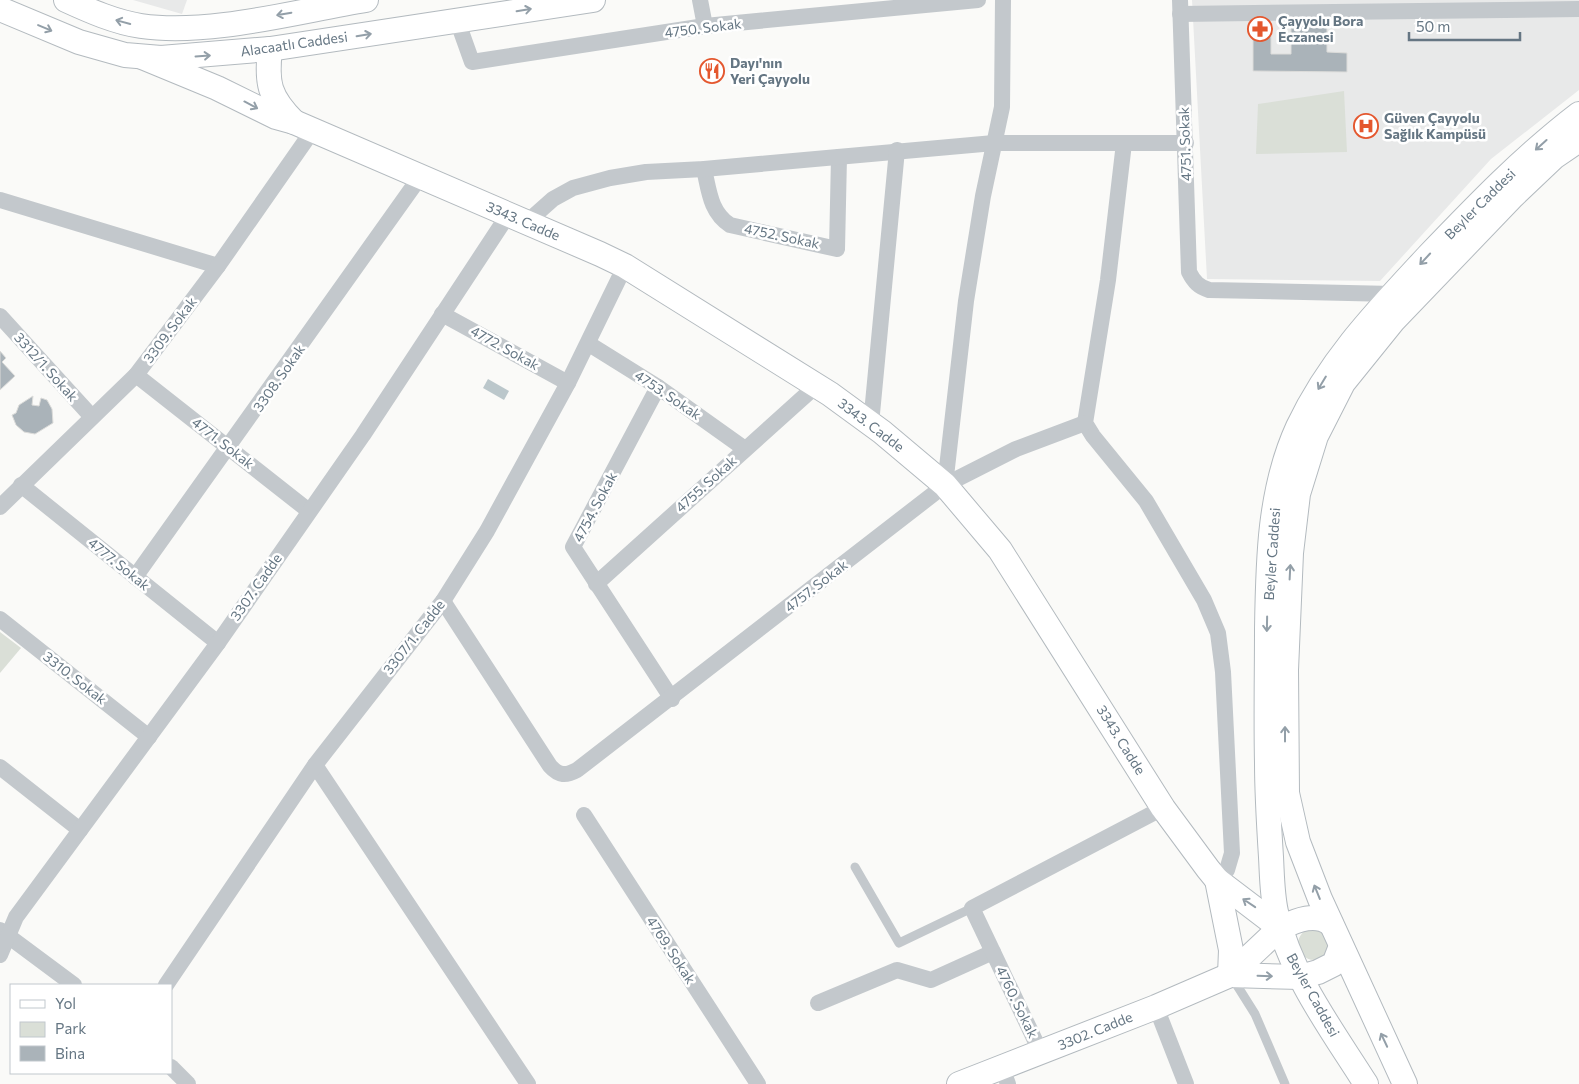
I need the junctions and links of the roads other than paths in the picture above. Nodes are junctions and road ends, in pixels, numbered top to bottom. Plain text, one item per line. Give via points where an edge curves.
1 (66, 0) edge
2 (366, 0) edge
3 (594, 0) edge
4 (700, 0) edge
5 (978, 0) edge
6 (1003, 0) edge
7 (320, 4) edge
8 (1180, 7) edge
9 (0, 9) edge
10 (1579, 9) edge
11 (457, 20) junction
12 (705, 26) junction
13 (270, 49) junction
14 (142, 57) junction
15 (1579, 114) edge
16 (304, 126) junction
17 (1579, 140) edge
18 (1124, 142) junction
19 (994, 143) junction
20 (1186, 143) junction
21 (897, 150) junction
22 (839, 157) junction
23 (704, 169) junction
24 (420, 177) junction
25 (0, 200) edge
26 (517, 219) junction
27 (218, 266) junction
28 (625, 266) junction
29 (1393, 294) junction
30 (442, 314) junction
31 (0, 316) edge
32 (589, 344) junction
33 (136, 375) junction
34 (568, 383) junction
35 (817, 385) junction
36 (658, 387) junction
37 (92, 417) junction
38 (1085, 423) junction
39 (871, 424) junction
40 (229, 448) junction
41 (744, 449) junction
42 (21, 485) junction
43 (945, 485) junction
44 (0, 507) edge
45 (309, 511) junction
46 (135, 577) junction
47 (596, 584) junction
48 (443, 600) junction
49 (0, 619) edge
50 (218, 643) junction
51 (672, 699) junction
52 (150, 737) junction
53 (314, 765) junction
54 (0, 767) edge
55 (1163, 808) junction
56 (584, 815) dead end
57 (80, 830) junction
58 (856, 867) dead end
59 (1217, 880) junction
60 (972, 908) junction
61 (1331, 924) junction
62 (1280, 928) junction
63 (4, 933) edge
64 (1341, 946) junction
65 (993, 952) junction
66 (0, 955) edge
67 (1230, 975) junction
68 (1300, 977) junction
69 (73, 984) edge
70 (167, 984) edge
71 (818, 1003) dead end
72 (1156, 1007) junction
73 (1041, 1053) junction
74 (172, 1068) edge
75 (1005, 1076) edge
76 (188, 1084) edge
77 (528, 1084) edge
78 (758, 1084) edge
79 (959, 1084) edge
80 (1186, 1084) edge
81 (1286, 1084) edge
82 (1366, 1084) edge
83 (1405, 1084) edge

7 -> 1 main road via 227,24 154,28 118,21
2 - 7 main road
11 -> 3 main road, Alacaatlı Caddesi
4 - 12 street
5 - 12 street, 4750. Sokak
6 - 19 street via 1002,107
8 - 10 street
8 - 20 street, 4751. Sokak
9 -> 14 main road, Alacaatlı Caddesi via 79,42
11 - 12 street, 4750. Sokak via 472,62
13 -> 11 main road, Alacaatlı Caddesi
14 -> 13 main road, Alacaatlı Caddesi via 203,56
13 - 16 main road, 3343. Cadde via 267,75 270,88 281,108
14 -> 16 main road, 3343. Cadde via 276,117
15 -> 29 main road, Beyler Caddesi via 1496,187
16 - 24 main road, 3343. Cadde
16 - 27 street, 3309. Sokak
61 -> 17 main road, Beyler Caddesi via 1298,842 1287,793 1285,719 1289,592 1295,514 1303,474 1316,436 1343,383 1393,321 1513,196 1554,157
18 - 19 street, 3307. Cadde
18 - 20 street, 3307. Cadde
18 - 38 street via 1108,280
19 - 21 street, 3307. Cadde
19 - 43 street via 966,301
20 - 29 street, 4751. Sokak via 1189,272 1197,285 1209,290
21 - 22 street, 3307. Cadde
21 - 39 street
22 - 23 street, 3307. Cadde
22 - 23 street, 4752. Sokak via 837,248 730,225 712,205
23 - 26 street, 3307. Cadde via 646,172 610,178 573,188
24 - 26 main road, 3343. Cadde
24 - 40 street, 3308. Sokak
25 - 27 street
26 - 28 main road, 3343. Cadde
26 - 30 street, 3307. Cadde
27 - 33 street, 3309. Sokak
28 - 32 street, 3307/1. Cadde
28 - 35 main road, 3343. Cadde
29 -> 62 main road, Beyler Caddesi via 1340,354 1315,394 1297,429 1274,507 1268,589 1266,706 1272,874
30 - 34 street, 4772. Sokak
30 - 45 street, 3307. Cadde
31 - 37 street, 3312/1. Sokak
32 - 34 street, 3307/1. Cadde
32 - 36 street, 4753. Sokak
33 - 37 street, 3309. Sokak
33 - 40 street, 4771. Sokak
34 - 48 street, 3307/1. Cadde via 487,531
35 - 39 main road, 3343. Cadde
35 - 41 street, 4755. Sokak
36 - 41 street, 4753. Sokak
36 - 47 street, 4754. Sokak via 574,547
37 - 42 street, 3309. Sokak
38 - 43 street, 4757. Sokak via 1008,452
38 - 59 street via 1146,501 1204,600 1218,633 1223,672 1232,853 1227,870
39 - 43 main road, 3343. Cadde
40 - 45 street, 4771. Sokak
40 - 46 street, 3308. Sokak
41 - 47 street, 4755. Sokak
42 - 44 street, 3309. Sokak
42 - 46 street, 4777. Sokak
43 - 51 street, 4757. Sokak
43 - 55 main road, 3343. Cadde via 1005,556
45 - 50 street, 3307. Cadde
46 - 50 street, 4777. Sokak
47 - 51 street, 4754. Sokak
48 - 51 street, 4757. Sokak via 550,766 562,774 577,770
48 - 53 street, 3307/1. Cadde
49 - 52 street, 3310. Sokak
50 - 52 street, 3307. Cadde
52 - 57 street, 3307. Cadde
53 - 70 street, 3307/1. Cadde
53 - 77 street
54 - 57 street
55 - 59 main road, 3343. Cadde
55 - 60 street
56 - 78 street, 4769. Sokak
57 - 63 street, 3307. Cadde
58 - 60 lane via 899,943
62 -> 59 main road, 3343. Cadde
59 - 67 main road via 1231,950
60 - 65 street, 4760. Sokak
61 - 62 main road via 1313,917
61 - 64 main road, Beyler Caddesi
62 - 67 main road, 3302. Cadde
62 - 68 main road, Beyler Caddesi
63 - 66 street, 3307. Cadde
63 - 69 street
64 - 68 main road via 1334,964
83 -> 64 main road, Beyler Caddesi
65 - 71 street via 931,980 897,970
65 - 73 street, 4760. Sokak
67 -> 68 main road, 3302. Cadde
67 - 72 main road, 3302. Cadde
67 - 81 lane via 1255,1014
68 - 82 main road, Beyler Caddesi
72 - 73 main road, 3302. Cadde
72 - 80 street
73 - 75 main road, 3302. Cadde
74 - 76 street
75 - 79 main road, 3302. Cadde

